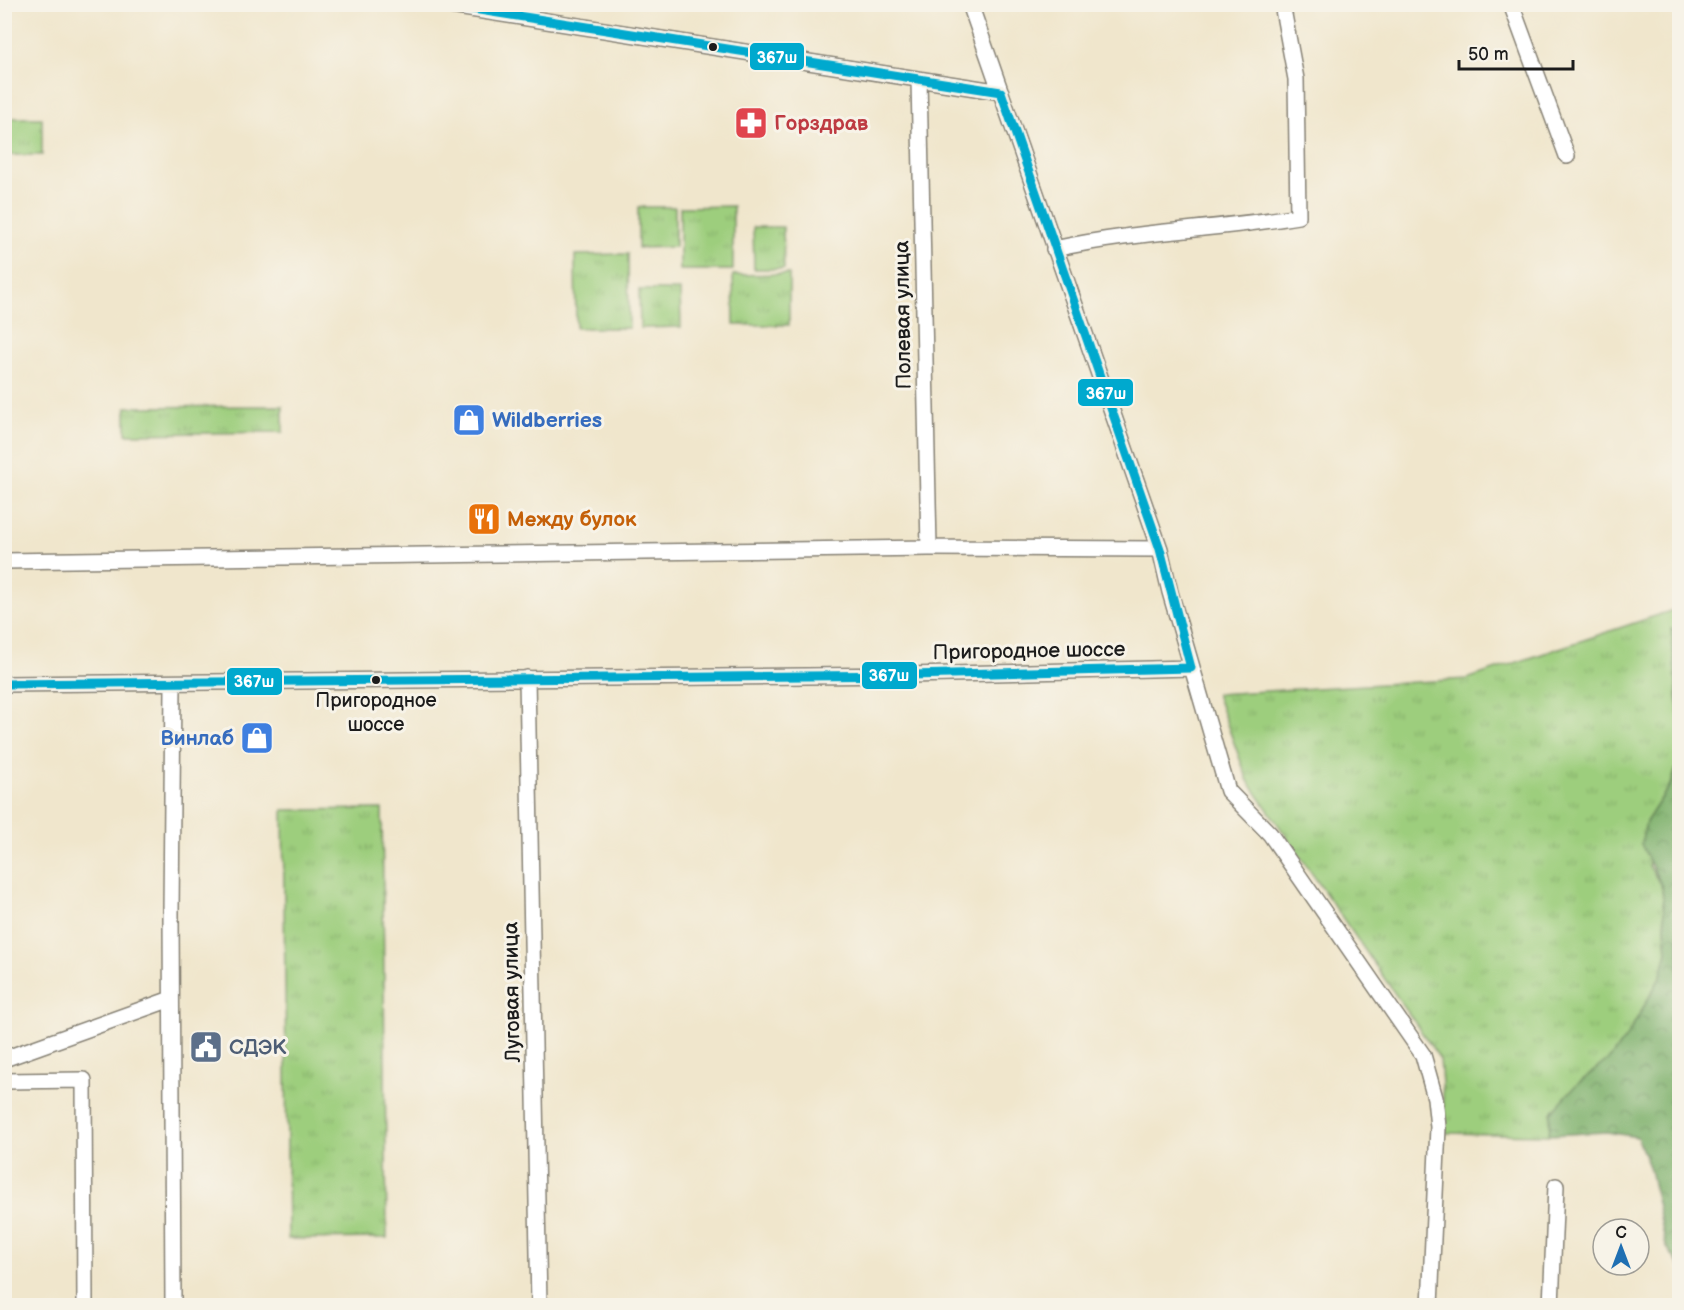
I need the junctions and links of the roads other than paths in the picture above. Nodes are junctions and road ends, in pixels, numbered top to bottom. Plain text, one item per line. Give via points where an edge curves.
1 (438, 4) edge
2 (970, 4) edge
3 (1282, 4) edge
4 (1511, 4) edge
5 (919, 80) junction
6 (1000, 92) junction
7 (1567, 156) dead end
8 (1054, 249) junction
9 (929, 548) junction
10 (1160, 549) junction
11 (4, 561) edge
12 (1191, 668) junction
13 (527, 678) junction
14 (4, 684) edge
15 (174, 684) junction
16 (171, 999) junction
17 (4, 1059) edge
18 (4, 1081) edge
19 (1556, 1186) dead end
20 (86, 1305) edge
21 (173, 1305) edge
22 (539, 1305) edge
23 (1430, 1305) edge
24 (1551, 1305) edge

1 - 5 street
2 - 6 street
3 - 8 street via 1296,79 1298,216 1237,227 1142,233
4 - 7 street
5 - 6 street
5 - 9 street, Полевая улица
6 - 8 street
8 - 10 street
9 - 10 street
9 - 11 street
10 - 12 street
12 - 13 street, Пригородное шоссе
12 - 23 street via 1228,791 1270,834 1423,1055 1435,1098 1437,1127
13 - 15 street, Пригородное шоссе
13 - 22 street, Луговая улица
14 - 15 street, Пригородное шоссе
15 - 16 street
16 - 17 street
16 - 21 street
18 - 20 street via 84,1080
19 - 24 street

